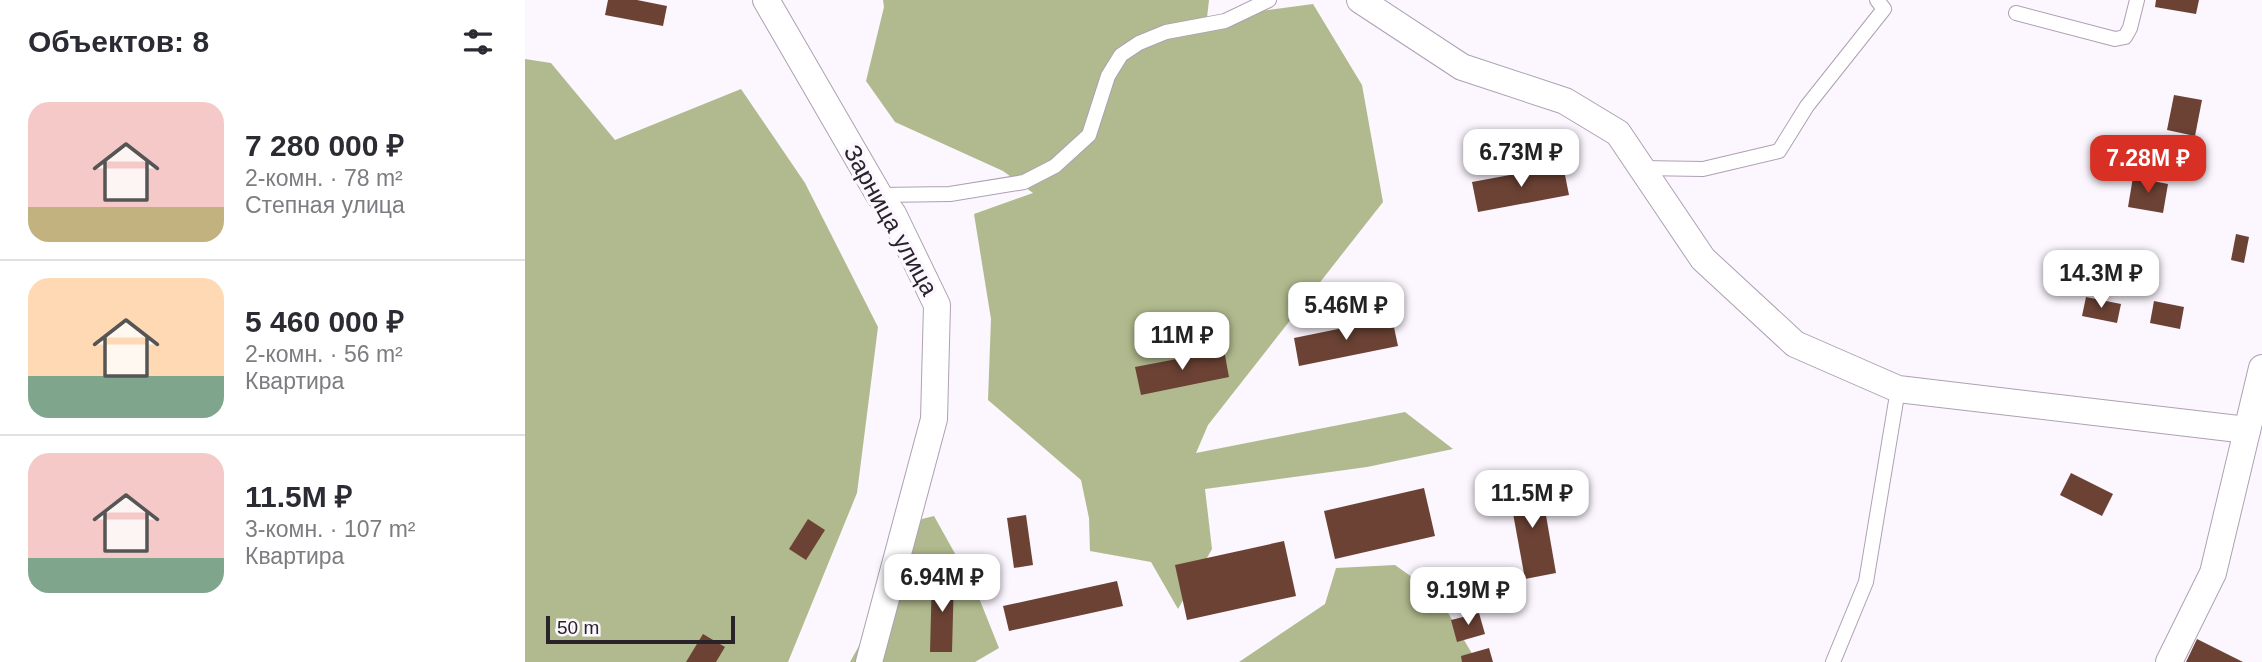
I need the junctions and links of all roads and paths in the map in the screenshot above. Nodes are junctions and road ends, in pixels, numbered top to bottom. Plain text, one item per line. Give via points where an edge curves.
1 (766, 0) edge
2 (1269, 0) edge
3 (1360, 0) edge
4 (1877, 0) edge
5 (2137, 0) edge
6 (2016, 13) dead end
7 (1641, 169) junction
8 (879, 195) junction
9 (2262, 368) edge
10 (1898, 389) junction
11 (2247, 430) junction
12 (869, 662) edge
13 (1833, 662) edge
14 (2169, 662) edge

1 - 8 street, Зарница улица
2 - 8 lane via 1225,21 1166,32 1121,55 1108,76 1089,135 1055,166 1024,182 950,194
3 - 7 street via 1462,67 1565,101 1618,133
4 - 7 lane via 1884,9 1807,106 1779,151 1703,169
5 - 6 lane via 2125,37 2115,39
7 - 10 street via 1703,258 1795,344
8 - 12 street, Зарница улица via 893,214 937,306 933,419
9 - 11 street
10 - 11 street
10 - 13 lane via 1866,582
11 - 14 street via 2213,573

